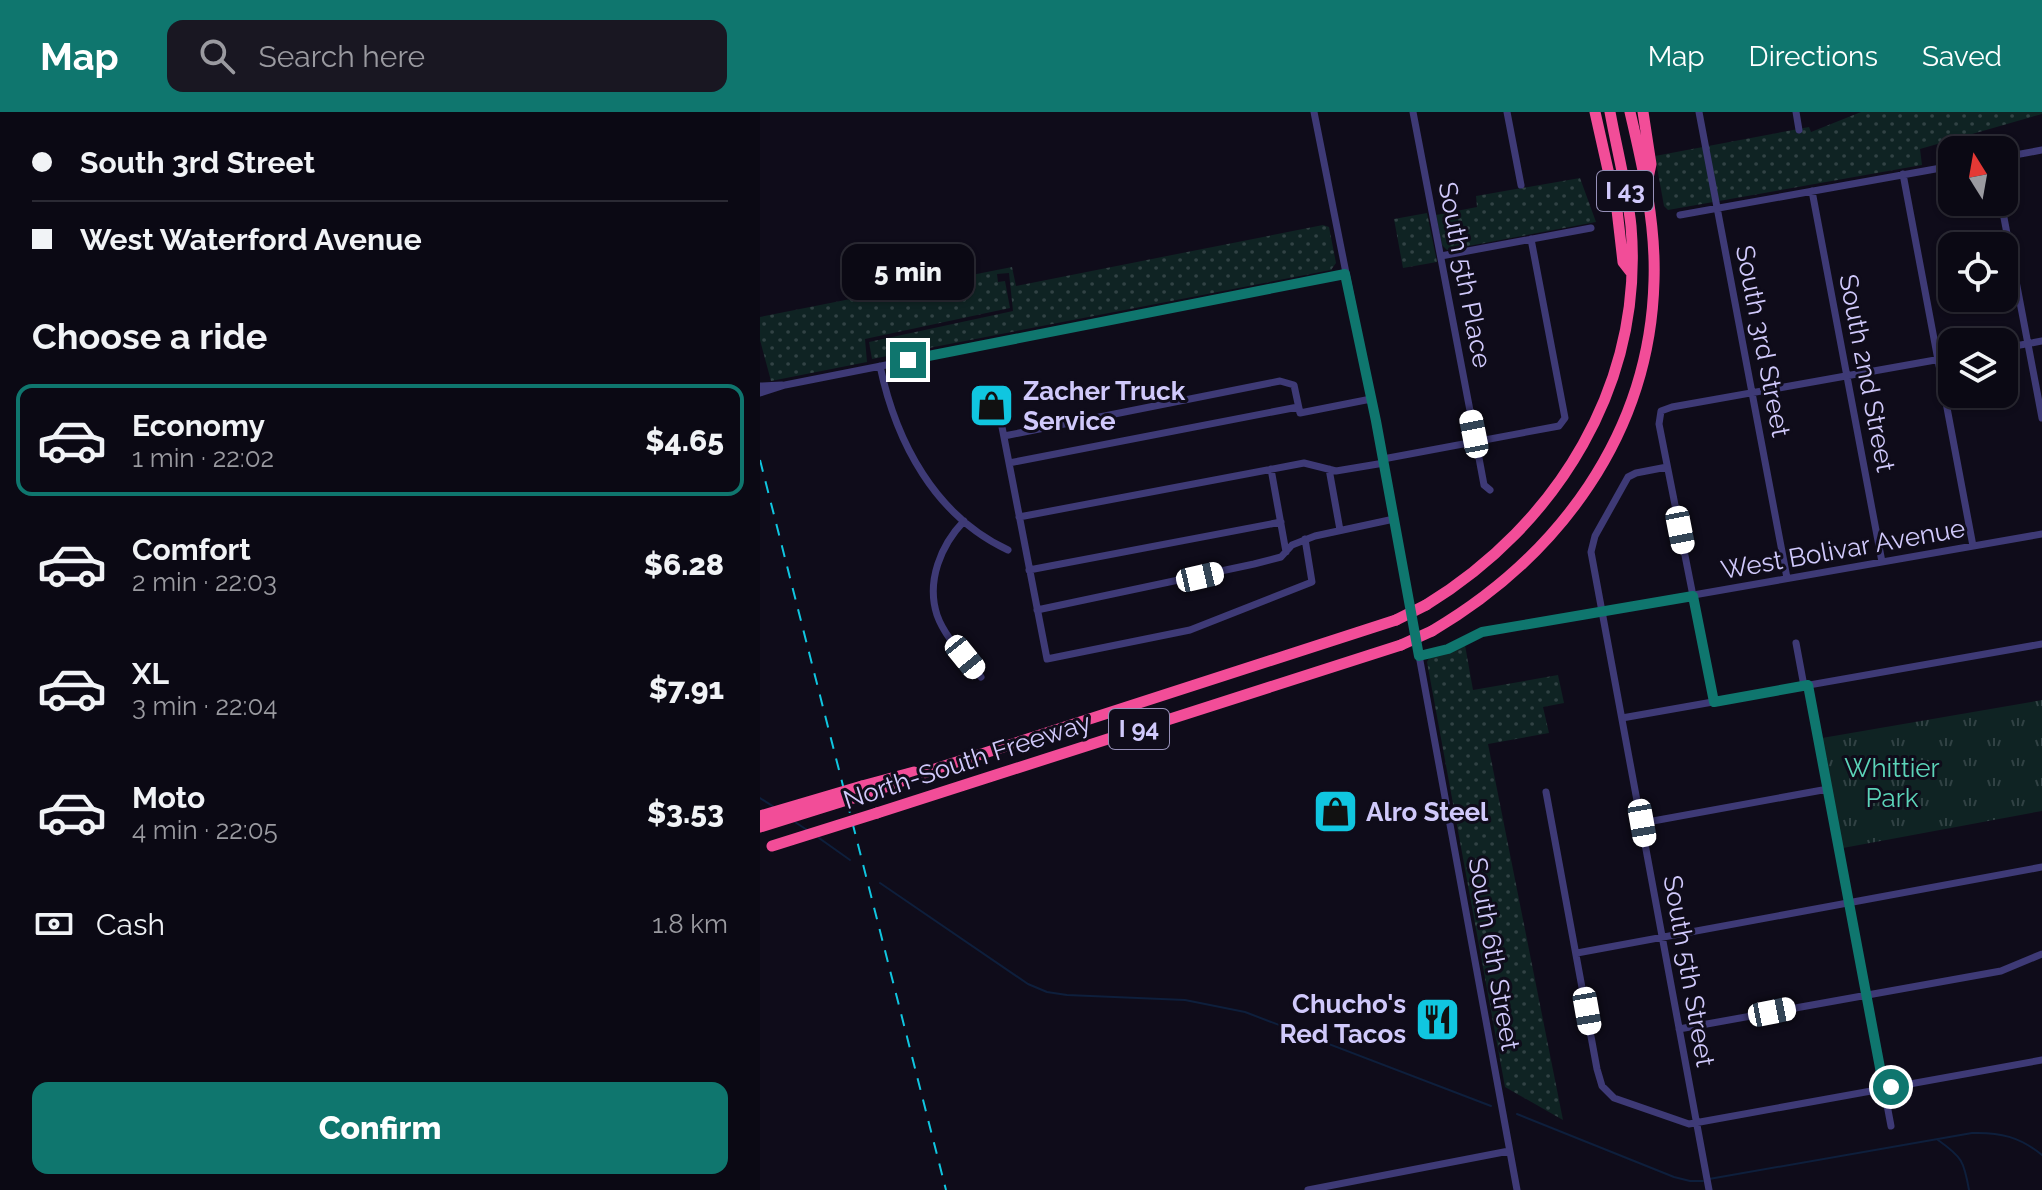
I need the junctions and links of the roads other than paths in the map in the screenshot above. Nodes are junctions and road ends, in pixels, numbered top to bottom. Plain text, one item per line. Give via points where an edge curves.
1 (1314, 112) edge
2 (1413, 112) edge
3 (1507, 112) edge
4 (1595, 112) edge
5 (1610, 112) edge
6 (1630, 112) edge
7 (1643, 112) edge
8 (1699, 112) edge
9 (1796, 112) edge
10 (1799, 130) dead end
11 (2042, 150) edge
12 (2018, 154) edge
13 (1938, 168) edge
14 (1903, 174) junction
15 (1521, 185) dead end
16 (1647, 186) junction
17 (1812, 191) junction
18 (1717, 208) junction
19 (1680, 215) dead end
20 (2004, 216) edge
21 (1591, 228) dead end
22 (1531, 239) junction
23 (1441, 256) junction
24 (1630, 271) junction
25 (1345, 274) junction
26 (2042, 341) edge
27 (2028, 343) junction
28 (2018, 345) edge
29 (1937, 360) junction
30 (880, 366) junction
31 (1847, 376) junction
32 (785, 385) junction
33 (760, 386) edge
34 (760, 393) edge
35 (1752, 393) junction
36 (1371, 399) junction
37 (1298, 407) junction
38 (2042, 418) edge
39 (1476, 442) junction
40 (1384, 461) junction
41 (1009, 463) junction
42 (1667, 467) junction
43 (1271, 469) junction
44 (1329, 469) junction
45 (1490, 490) dead end
46 (1019, 517) junction
47 (1394, 519) junction
48 (964, 521) junction
49 (1281, 522) junction
50 (1340, 530) junction
51 (2042, 534) edge
52 (1305, 539) junction
53 (1973, 546) junction
54 (1008, 550) dead end
55 (1286, 552) junction
56 (1882, 562) junction
57 (1029, 570) junction
58 (1787, 578) junction
59 (1693, 596) junction
60 (1037, 610) junction
61 (1602, 612) junction
62 (1796, 643) dead end
63 (2042, 644) edge
64 (1419, 656) junction
65 (981, 677) dead end
66 (1806, 686) junction
67 (1714, 702) junction
68 (1622, 718) junction
69 (1828, 789) junction
70 (864, 790) junction
71 (1546, 792) dead end
72 (760, 816) edge
73 (1642, 823) junction
74 (760, 827) edge
75 (760, 850) edge
76 (2042, 867) edge
77 (1848, 902) junction
78 (1662, 936) junction
79 (1577, 953) junction
80 (2042, 954) edge
81 (1866, 994) junction
82 (1679, 1029) junction
83 (2042, 1060) edge
84 (1884, 1089) junction
85 (1697, 1124) junction
86 (1891, 1126) dead end
87 (1509, 1151) junction
88 (1308, 1190) edge
89 (1517, 1190) edge
90 (1709, 1190) edge

1 - 25 street, South 6th Street
2 - 23 street, South 5th Place
3 - 15 street
4 - 24 highway via 1623,262
5 - 24 highway, North-South Freeway / I 43 via 1631,226
6 - 16 highway, North-South Freeway / I 94
7 - 16 highway via 1651,164
8 - 18 street, South 3rd Street
9 - 10 street
11 - 12 street
13 - 14 street
14 - 17 street
14 - 29 street
16 - 75 highway, North-South Freeway / I 94, bridge via 1654,280 1651,314 1642,368 1620,430 1582,498 1529,559 1475,605 1401,645
17 - 18 street
17 - 31 street, South 2nd Street
18 - 19 street
18 - 35 street, South 3rd Street
20 - 27 street
21 - 22 street
22 - 23 street
22 - 39 street via 1565,418 1559,426
23 - 39 street, South 5th Place
24 - 70 highway, North-South Freeway / I 94, bridge via 1620,352 1588,437 1556,489 1474,573 1396,620
25 - 30 street
25 - 36 street, South 6th Street
26 - 27 street
27 - 28 street
27 - 38 street
29 - 31 street
29 - 53 street
30 - 32 street
30 - 48 street via 890,406 917,467
31 - 35 street
31 - 56 street, South 2nd Street
32 - 33 street
32 - 34 street
35 - 42 street via 1661,411
35 - 58 street, South 3rd Street
36 - 37 street via 1300,413
36 - 40 street, South 6th Street
37 - 41 street
37 - 41 street via 1294,385 1280,381 1003,431
39 - 40 street
39 - 45 street, South 5th Place via 1484,485
40 - 44 street
40 - 47 street, South 6th Street
41 - 46 street
42 - 59 street
42 - 61 street, South 5th Street via 1628,477 1595,536 1591,552
43 - 44 street via 1304,463
43 - 46 street
43 - 49 street
44 - 50 street
46 - 57 street
47 - 50 street
47 - 64 street, South 6th Street
48 - 54 street
48 - 65 street via 942,550 934,594 937,615 949,637
49 - 55 street
49 - 57 street
50 - 52 street
51 - 53 street, West Bolivar Avenue
52 - 55 street
52 - 60 street via 1312,582 1190,630 1047,659
53 - 56 street, West Bolivar Avenue
55 - 60 street via 1227,571
56 - 58 street, West Bolivar Avenue
57 - 60 street
58 - 59 street, West Bolivar Avenue
59 - 61 street, West Bolivar Avenue
59 - 67 street
61 - 64 street, West Bolivar Avenue via 1482,632
61 - 68 street, South 5th Street
62 - 66 street
63 - 66 street
64 - 87 street, South 6th Street
66 - 67 street
66 - 69 street
67 - 68 street
68 - 73 street, South 5th Street
69 - 73 street
69 - 77 street
70 - 72 highway, bridge
70 - 74 highway, North-South Freeway / I 94, bridge
71 - 79 street
73 - 78 street, South 5th Street
76 - 77 street
77 - 78 street
77 - 81 street
78 - 79 street
78 - 82 street, South 5th Street
79 - 85 street via 1602,1086 1614,1098
80 - 81 street via 2001,971
81 - 82 street
81 - 84 street
82 - 85 street, South 5th Street
83 - 84 street
84 - 85 street
84 - 86 street
85 - 90 street, South 5th Street
87 - 88 street
87 - 89 street, South 6th Street

